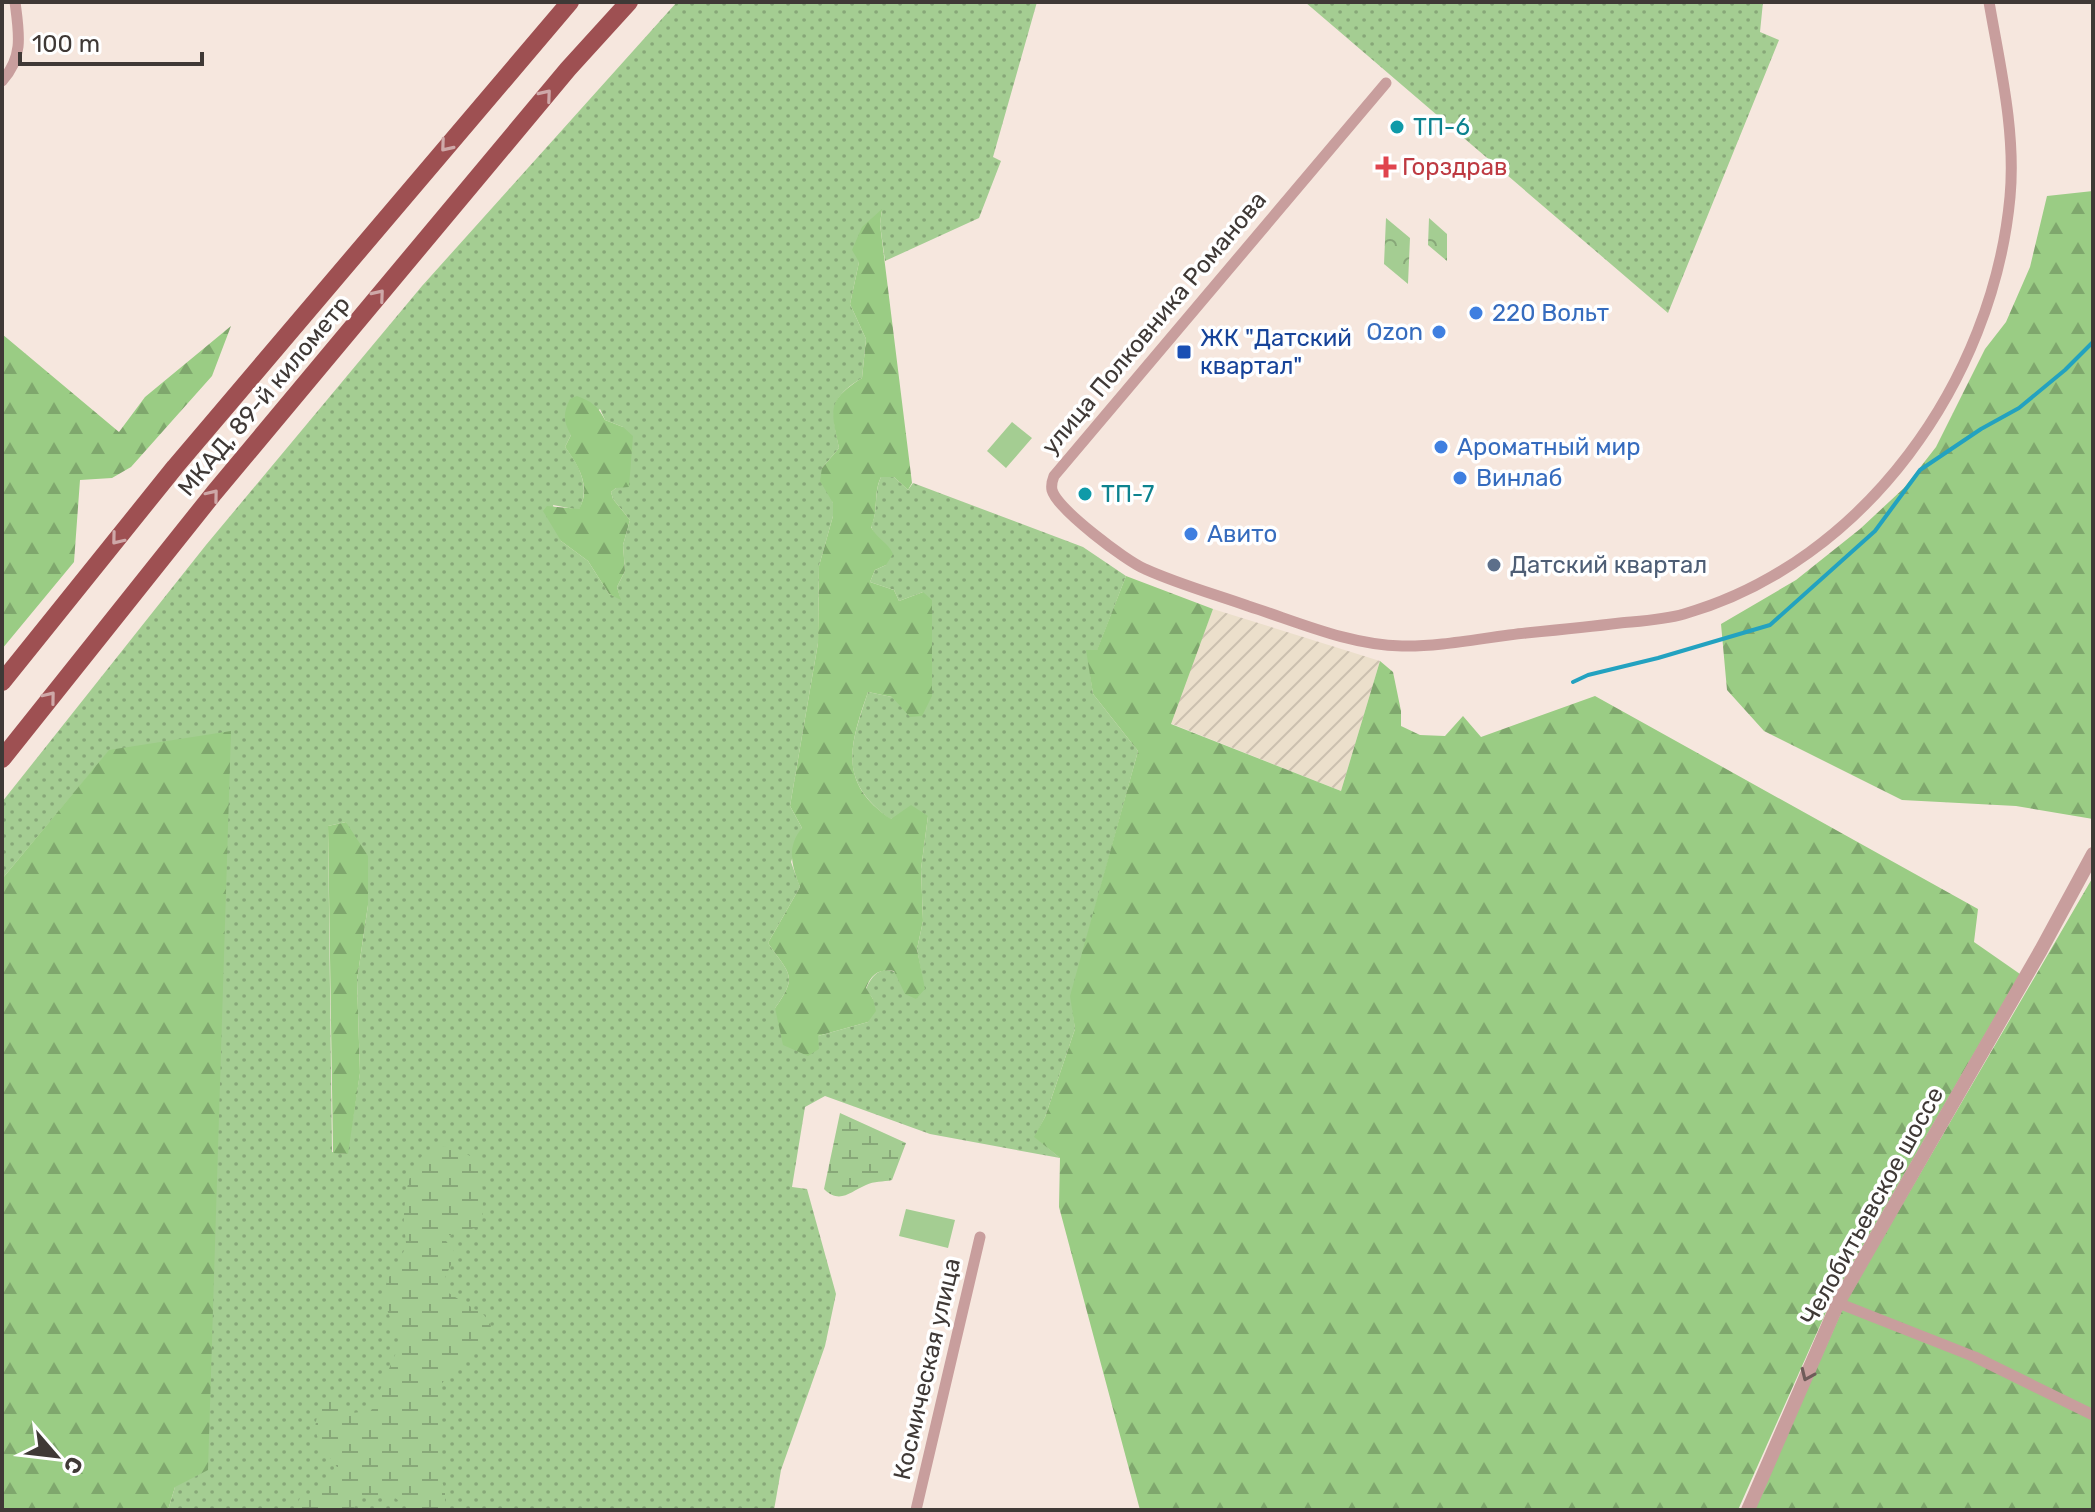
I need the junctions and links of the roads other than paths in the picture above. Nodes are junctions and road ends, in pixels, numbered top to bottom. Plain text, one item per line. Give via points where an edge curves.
1 (15, 2) edge
2 (570, 2) edge
3 (629, 2) edge
4 (1989, 2) edge
5 (2, 81) edge
6 (1386, 83) dead end
7 (2, 682) edge
8 (2, 759) edge
9 (2093, 854) edge
10 (980, 1237) dead end
11 (1838, 1303) junction
12 (2093, 1415) edge
13 (916, 1510) edge
14 (1748, 1510) edge

1 - 5 street via 18,53
2 -> 7 highway, МКАД, 89-й километр via 175,467
8 -> 3 highway, МКАД, 89-й километр via 214,493
4 - 6 street, улица Полковника Романова via 2010,137 2010,194 1996,274 1963,364 1901,463 1832,537 1754,586 1665,619 1404,646 1351,640 1142,568 1106,544 1054,496 1054,476
9 - 11 street, Челобитьевское шоссе
10 - 13 street, Космическая улица
11 - 12 street via 1975,1357
11 -> 14 street, Челобитьевское шоссе

